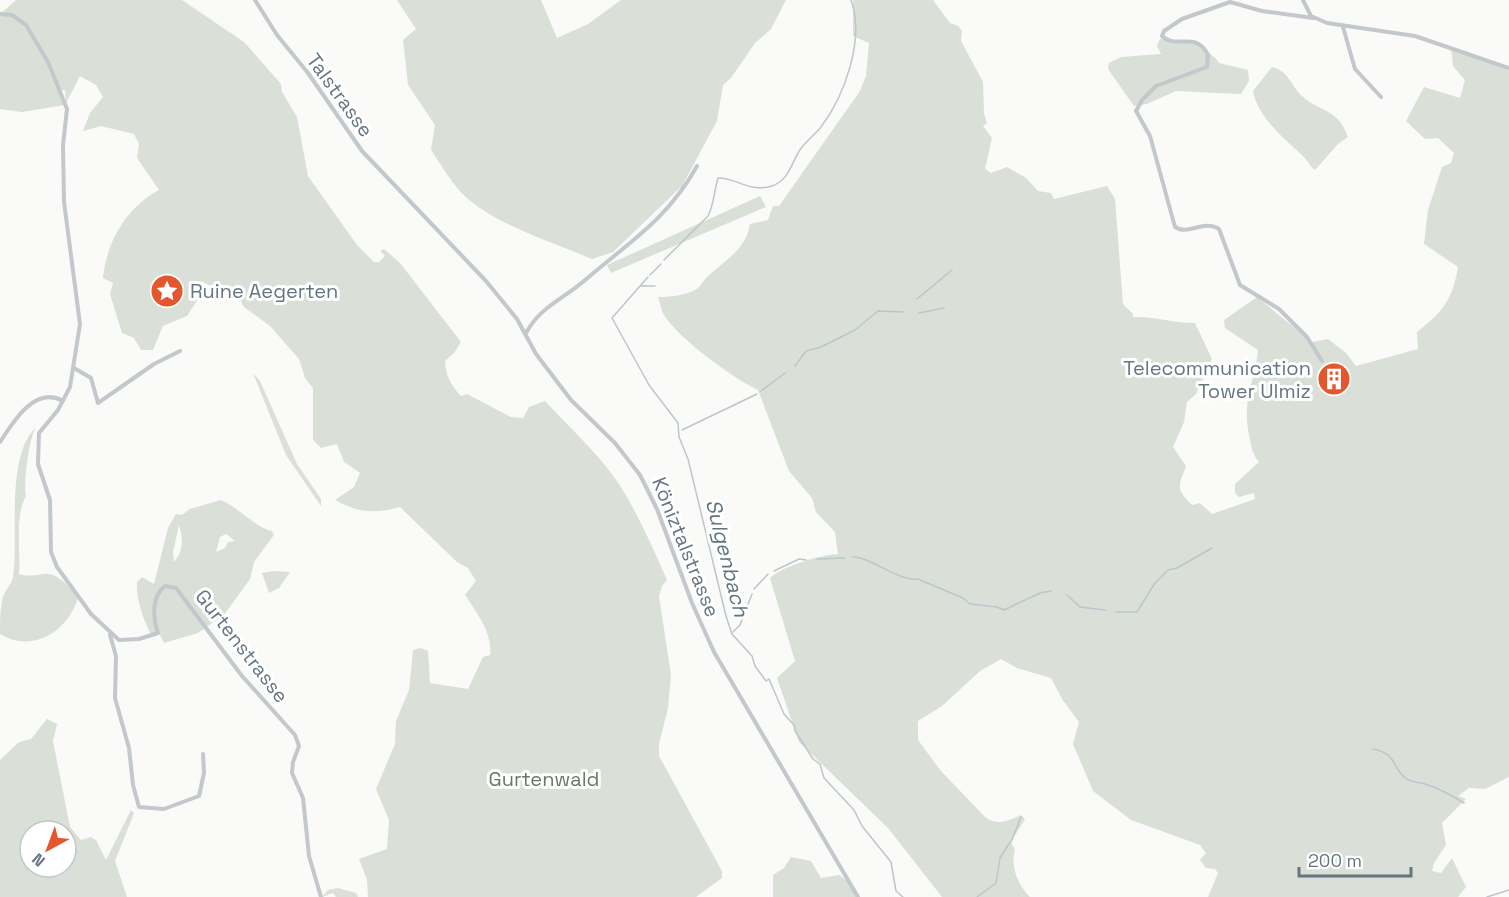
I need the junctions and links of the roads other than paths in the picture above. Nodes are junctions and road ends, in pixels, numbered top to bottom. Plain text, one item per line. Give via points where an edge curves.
1 (255, 0) edge
2 (1303, 0) edge
3 (1306, 9) junction
4 (0, 14) edge
5 (1301, 16) junction
6 (1313, 18) junction
7 (1343, 27) junction
8 (1509, 68) edge
9 (1381, 97) dead end
10 (697, 166) dead end
11 (410, 199) joint
12 (517, 319) junction
13 (533, 321) junction
14 (526, 334) junction
15 (180, 351) dead end
16 (1322, 361) dead end
17 (74, 368) junction
18 (63, 401) junction
19 (0, 442) edge
20 (110, 634) junction
21 (203, 754) dead end
22 (321, 897) edge
23 (858, 897) edge

1 - 11 street, Talstrasse via 362,151
2 - 3 street
3 - 5 street
3 - 6 street
4 - 17 street via 12,15 26,25 48,62 67,110 64,202 80,311
5 - 6 street
5 - 16 street via 1255,10 1230,2 1182,18 1162,36 1170,41 1188,40 1200,45 1208,53 1207,67 1156,86 1136,111 1150,136 1175,226 1183,230 1209,224 1219,229 1240,285 1281,312 1307,337
6 - 7 street
7 - 8 street via 1415,36
7 - 9 street via 1355,69
10 - 13 street via 677,198 637,240
11 - 12 street, Köniztalstrasse
12 - 13 street
12 - 14 street, Köniztalstrasse
13 - 14 street
14 - 23 street, Köniztalstrasse via 536,354 571,400 615,442 640,474 714,652
15 - 17 street via 98,403 91,378
17 - 18 street
18 - 19 street via 50,397 35,402 19,413
18 - 20 street via 39,433 38,464 50,500 51,552 57,567
20 - 21 street via 117,656 115,698 128,742 139,807 164,809 199,796
20 - 22 street, Gurtenstrasse via 128,640 158,633 154,607 157,594 167,585 182,593 242,676 297,739 299,748 292,773 303,798 309,856

